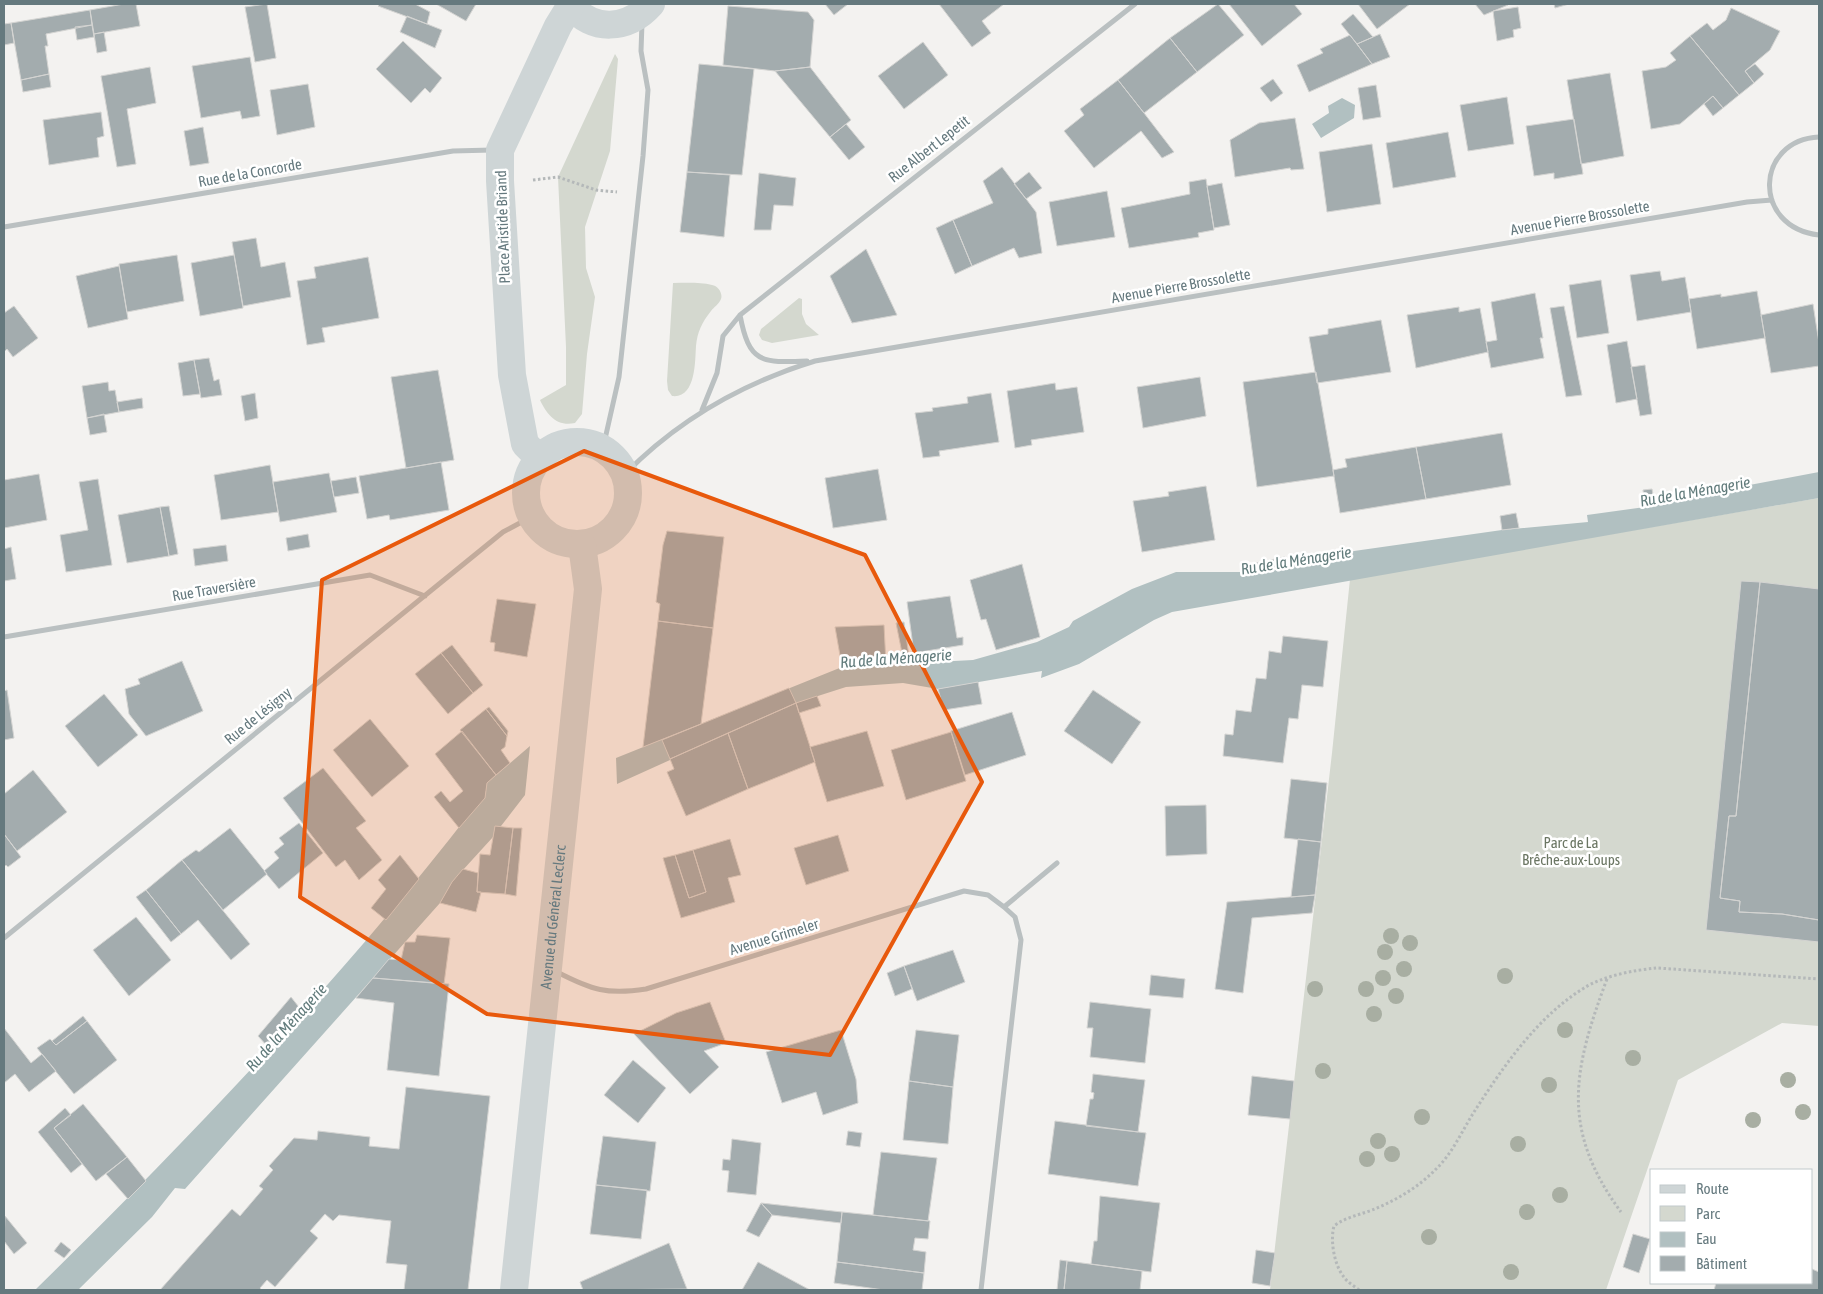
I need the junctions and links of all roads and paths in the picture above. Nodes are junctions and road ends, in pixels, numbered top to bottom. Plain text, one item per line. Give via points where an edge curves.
1 (1135, 4) edge
2 (570, 5) edge
3 (647, 8) edge
4 (1819, 137) edge
5 (500, 150) junction
6 (500, 181) junction
7 (640, 195) junction
8 (1772, 200) junction
9 (4, 227) edge
10 (1819, 235) edge
11 (740, 315) junction
12 (815, 361) junction
13 (702, 410) junction
14 (603, 448) junction
15 (539, 458) junction
16 (625, 474) junction
17 (531, 517) junction
18 (582, 545) junction
19 (425, 596) junction
20 (4, 637) edge
21 (1057, 863) dead end
22 (1004, 907) junction
23 (4, 938) edge
24 (549, 968) junction
25 (1607, 979) junction
26 (1819, 979) edge
27 (1621, 1212) dead end
28 (514, 1290) edge
29 (981, 1290) edge
30 (1359, 1290) edge

1 - 11 street, Rue Albert Lepetit
2 - 3 street, Place Aristide Briand via 582,17 597,24 613,26 629,22
2 - 5 street, Place Aristide Briand
3 - 7 street, Place Aristide Briand via 641,51 648,90
4 - 8 street via 1803,140 1779,157 1769,185
5 - 6 street, Place Aristide Briand
5 - 9 street, Rue de la Concorde via 453,151
6 - 7 path via 558,177 596,190
6 - 15 street, Place Aristide Briand via 512,375 525,444
7 - 14 street, Place Aristide Briand via 619,377
8 - 10 street via 1778,214 1790,226 1804,233
8 - 12 street, Avenue Pierre Brossolette
11 - 12 street via 750,350 761,358 776,363
11 - 13 street, Rue Albert Lepetit via 723,336 717,373
12 - 13 street, Avenue Pierre Brossolette via 769,375
13 - 16 street, Avenue Pierre Brossolette
14 - 15 street via 586,442 569,442 552,448
14 - 16 street via 616,459
15 - 17 street via 530,471 526,486
16 - 18 street via 627,505 621,520 611,532
17 - 18 street via 552,539
17 - 19 street, Rue de Lésigny via 503,532
18 - 24 street, Avenue du Général Leclerc via 588,590
19 - 20 street, Rue Traversière via 370,575
19 - 23 street, Rue de Lésigny
21 - 22 street
22 - 24 street, Avenue Grimeler via 988,895 964,891 646,990 621,993 588,988
22 - 29 street, Avenue Grimeler via 1015,917 1021,940
24 - 28 street, Avenue du Général Leclerc
25 - 26 path via 1657,968
25 - 27 path via 1586,1037 1578,1101 1588,1153
25 - 30 path via 1584,988 1560,1006 1520,1046 1444,1160 1428,1177 1399,1196 1334,1226 1333,1239 1339,1267 1343,1276

